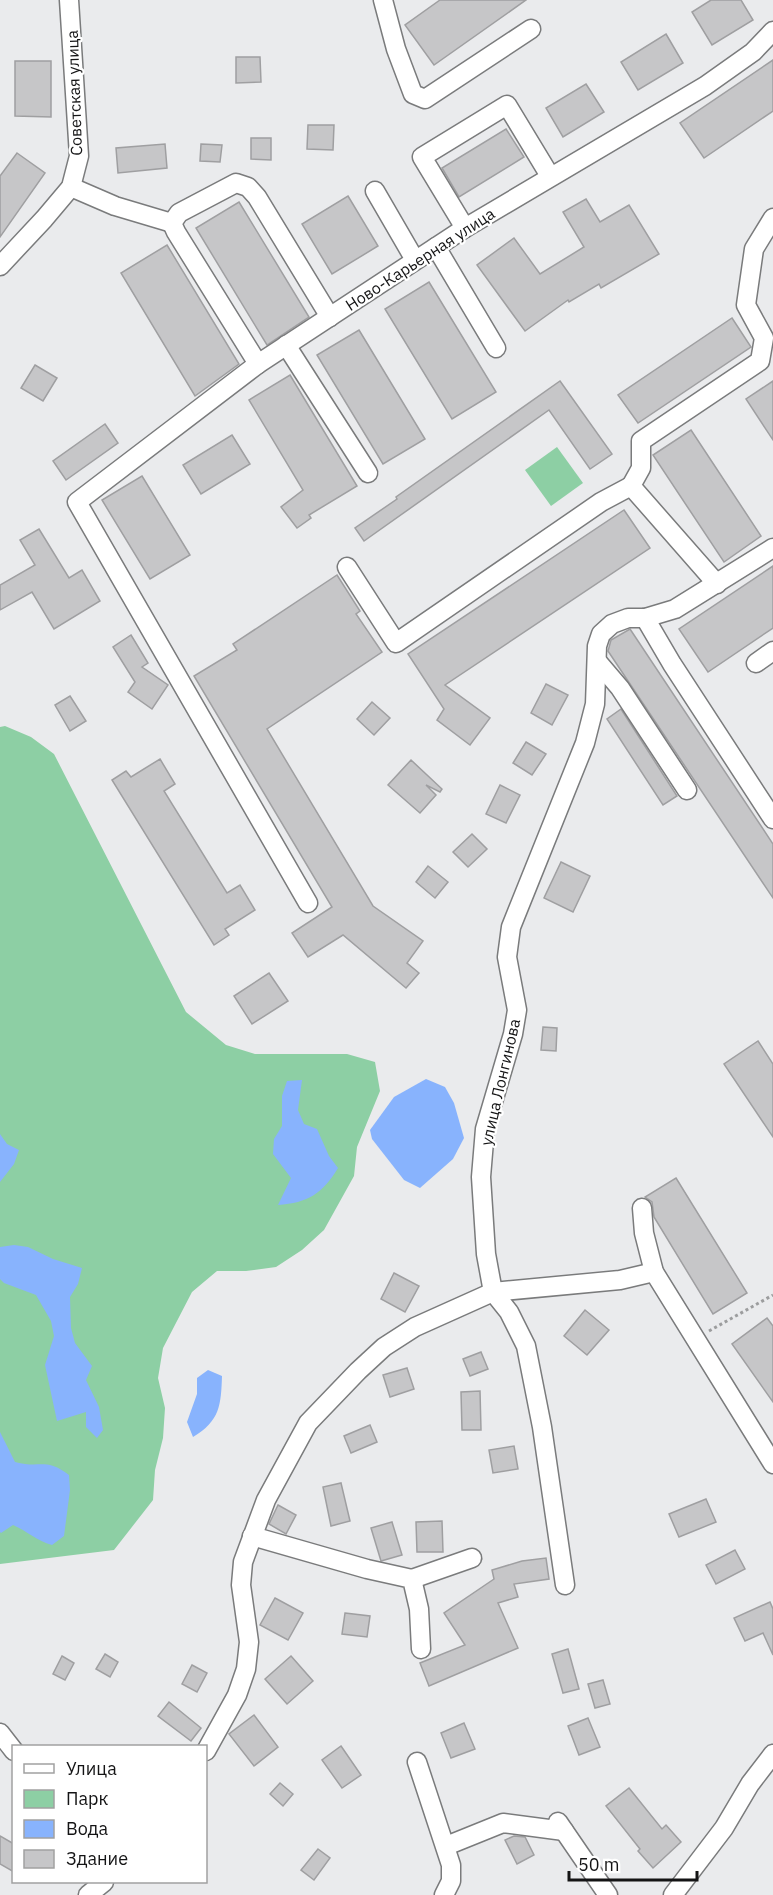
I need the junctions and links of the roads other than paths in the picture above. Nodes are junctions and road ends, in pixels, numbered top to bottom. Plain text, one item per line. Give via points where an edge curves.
1 (69, 0) edge
2 (387, 2) edge
3 (531, 29) dead end
4 (773, 32) edge
5 (550, 176) junction
6 (70, 187) junction
7 (375, 191) dead end
8 (773, 218) edge
9 (172, 223) junction
10 (465, 228) junction
11 (436, 247) junction
12 (416, 261) junction
13 (0, 266) edge
14 (330, 316) junction
15 (286, 345) junction
16 (496, 348) dead end
17 (258, 364) junction
18 (368, 473) dead end
19 (631, 486) junction
20 (773, 548) edge
21 (347, 567) dead end
22 (717, 584) junction
23 (645, 618) junction
24 (773, 651) edge
25 (597, 661) junction
26 (756, 663) dead end
27 (687, 790) dead end
28 (773, 819) edge
29 (308, 903) dead end
30 (642, 1208) dead end
31 (654, 1272) junction
32 (493, 1292) junction
33 (772, 1458) edge
34 (252, 1536) junction
35 (472, 1558) dead end
36 (412, 1579) junction
37 (565, 1585) dead end
38 (421, 1649) dead end
39 (0, 1733) edge
40 (12, 1748) edge
41 (207, 1749) edge
42 (773, 1754) edge
43 (417, 1762) dead end
44 (446, 1846) junction
45 (102, 1883) edge
46 (87, 1895) edge
47 (444, 1895) edge
48 (608, 1895) edge
49 (673, 1895) edge

1 - 6 street, Советская улица via 79,156
2 - 3 street via 396,49 413,94 425,99
4 - 5 street, Ново-Карьерная улица via 753,52 705,86
5 - 10 street, Ново-Карьерная улица
5 - 10 street via 507,105 422,158
6 - 9 street
6 - 13 street, Советская улица
7 - 12 street
8 - 19 street via 754,249 746,305 764,338 760,361 641,441 640,468
9 - 14 street via 179,213 236,183 248,187
9 - 17 street
10 - 11 street, Ново-Карьерная улица
11 - 12 street, Ново-Карьерная улица
11 - 16 street
12 - 14 street, Ново-Карьерная улица
14 - 15 street, Ново-Карьерная улица
15 - 17 street, Ново-Карьерная улица
15 - 18 street
17 - 29 street, Ново-Карьерная улица via 77,502
19 - 21 street via 601,502 396,643
19 - 22 street
20 - 22 street, улица Лонгинова
22 - 23 street, улица Лонгинова via 675,609
23 - 25 street, улица Лонгинова via 628,618 612,624 601,634
23 - 28 street
24 - 26 street
25 - 27 street via 620,688
25 - 32 street, улица Лонгинова via 595,704 585,743 511,927 507,957 517,1010 485,1129 481,1177 486,1254
30 - 31 street
31 - 32 street via 620,1280
31 - 33 street
32 - 34 street via 414,1327 358,1371 308,1423 266,1500
32 - 37 street, улица Лонгинова via 509,1312 526,1346
34 - 36 street
34 - 41 street via 243,1562 241,1585 249,1642 246,1669 237,1695
35 - 36 street
36 - 38 street via 419,1609
39 - 40 street
42 - 49 street
43 - 44 street
44 - 47 street via 451,1881
44 - 48 street via 503,1823 560,1824
45 - 46 street

